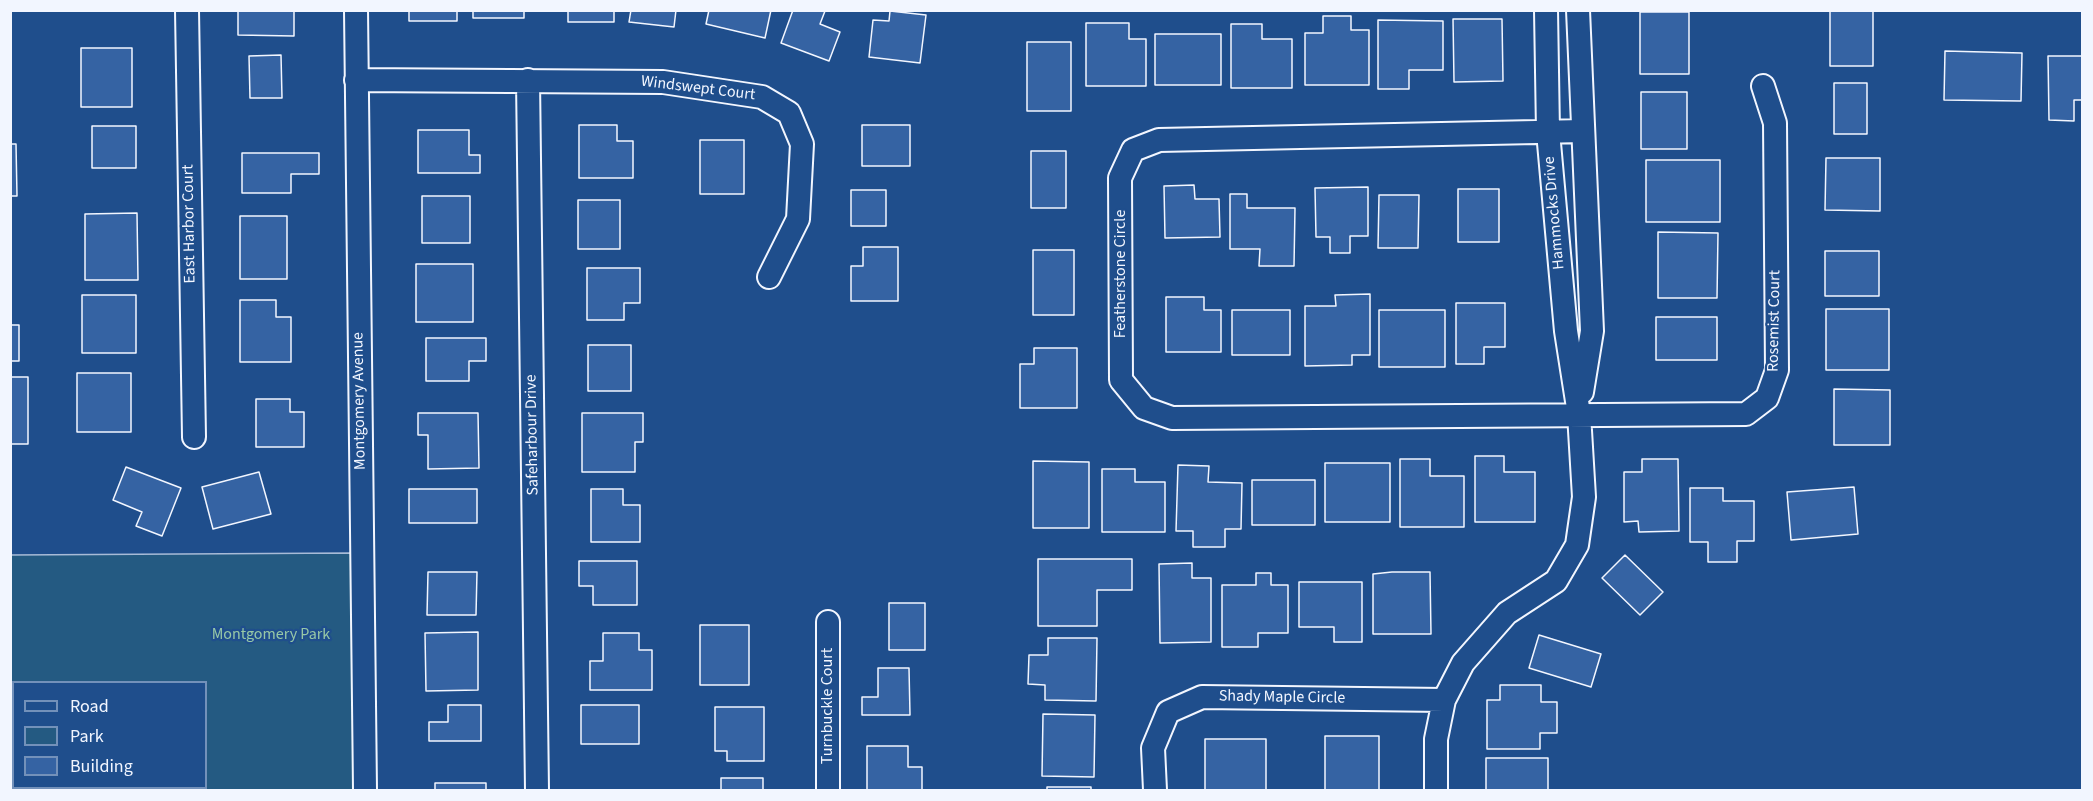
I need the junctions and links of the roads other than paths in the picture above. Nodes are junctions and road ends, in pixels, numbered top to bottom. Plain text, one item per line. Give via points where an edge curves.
1 (187, 10) edge
2 (356, 10) edge
3 (1546, 10) edge
4 (1578, 10) edge
5 (356, 80) junction
6 (528, 80) junction
7 (1763, 86) dead end
8 (1582, 131) junction
9 (1548, 132) junction
10 (769, 277) dead end
11 (1579, 414) junction
12 (194, 437) dead end
13 (828, 622) dead end
14 (1444, 700) junction
15 (365, 790) edge
16 (537, 790) edge
17 (828, 790) edge
18 (1155, 790) edge
19 (1436, 790) edge

1 - 12 street, East Harbor Court
2 - 5 street, Montgomery Avenue
3 - 9 street, Hammocks Drive
4 - 8 street, Hammocks Drive
5 - 6 street, Windswept Court
5 - 15 street, Montgomery Avenue
6 - 10 street, Windswept Court via 663,82 762,96 789,113 802,144 798,219
6 - 16 street, Safeharbour Drive
7 - 11 street, Rosemist Court via 1775,123 1776,147 1777,370 1767,399 1746,414
8 - 9 street, Featherstone Circle
8 - 11 street, Hammocks Drive via 1592,331
9 - 11 street, Hammocks Drive via 1566,331
9 - 11 street, Featherstone Circle via 1159,140 1133,150 1120,178 1121,380 1144,408 1172,418
11 - 14 street, Hammocks Drive via 1584,497 1576,545 1556,581 1507,613 1463,663
13 - 17 street, Turnbuckle Court
14 - 18 street, Shady Maple Circle via 1202,697 1168,712 1153,748
14 - 19 street, Hammocks Drive via 1436,739

